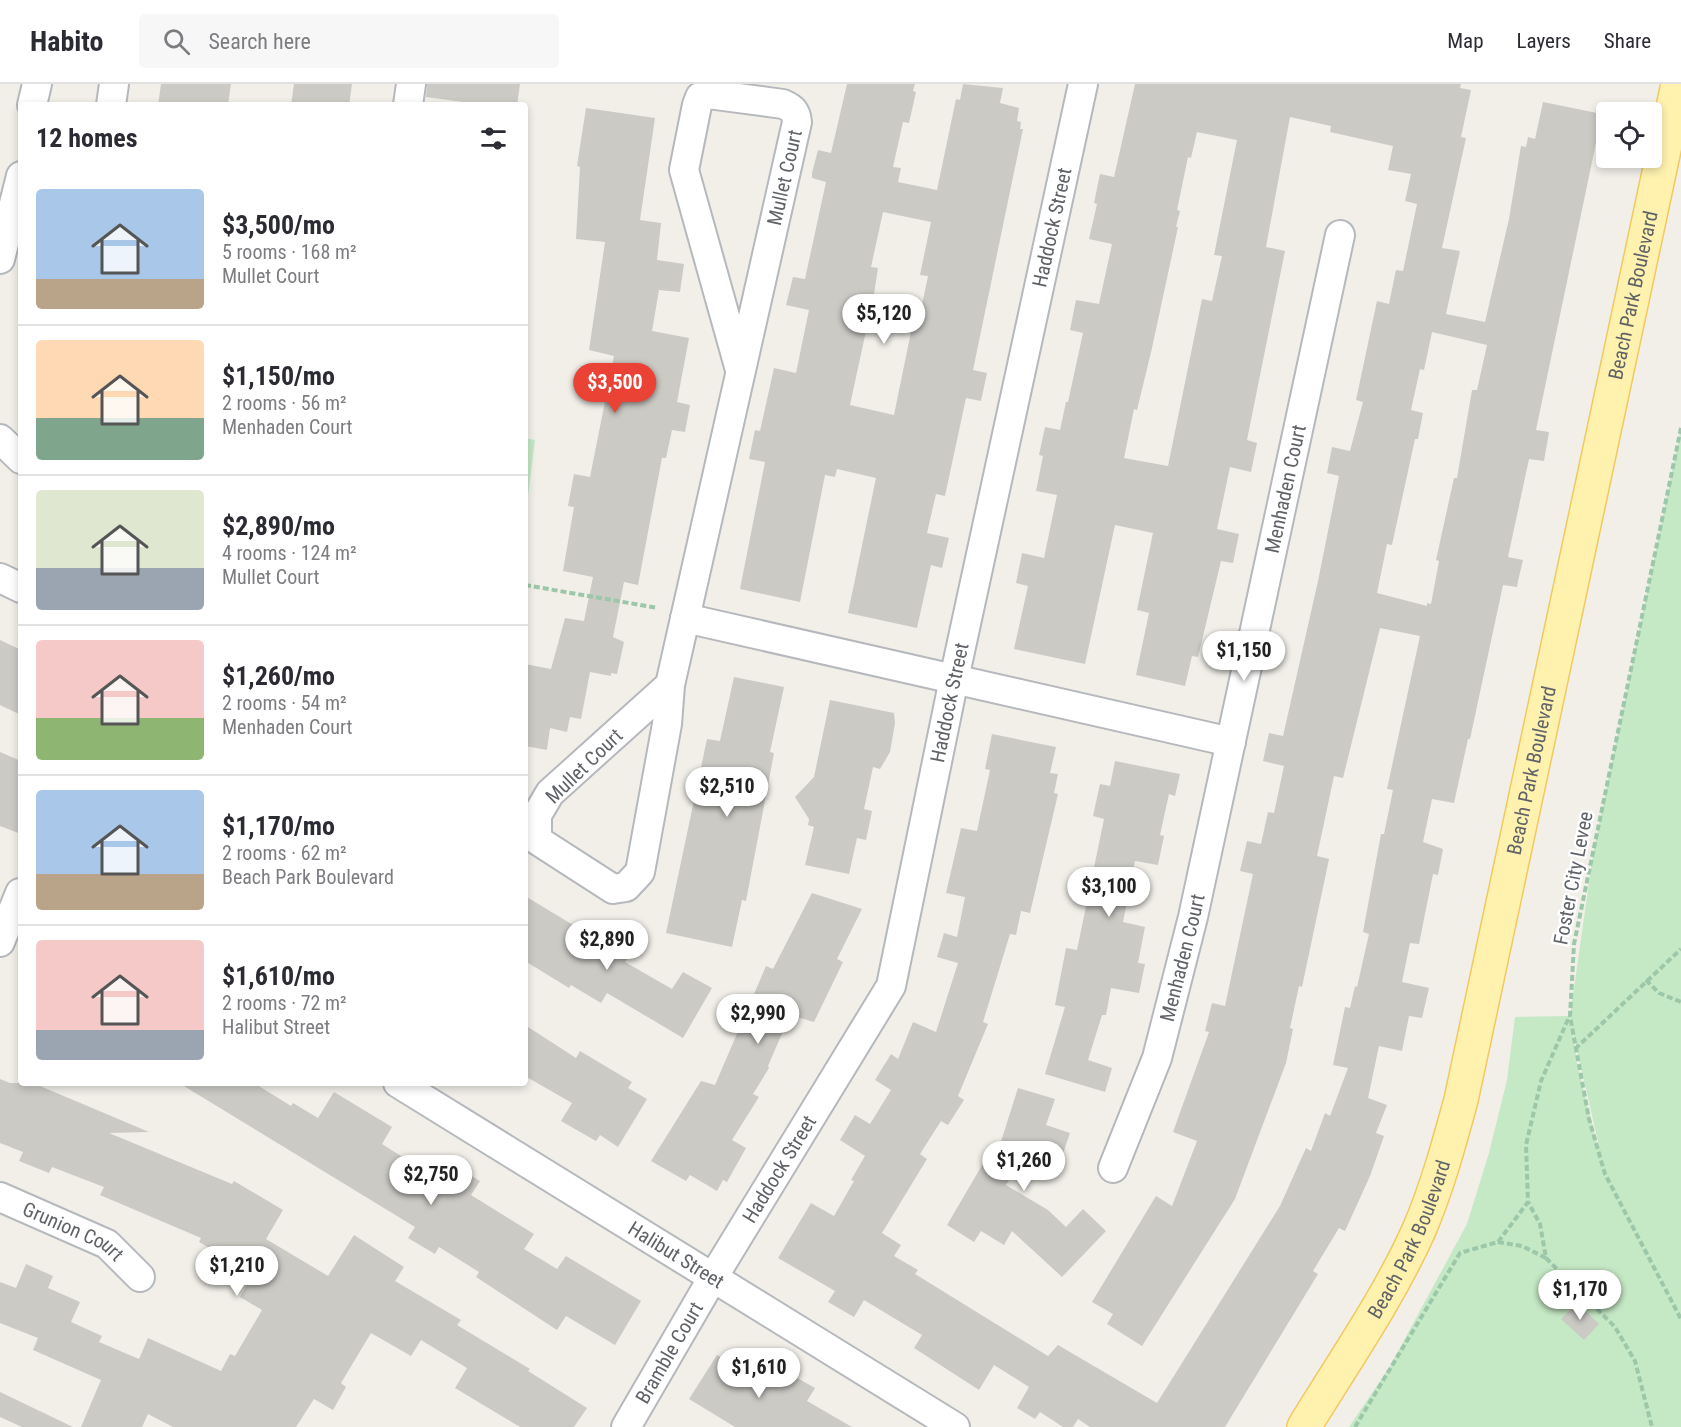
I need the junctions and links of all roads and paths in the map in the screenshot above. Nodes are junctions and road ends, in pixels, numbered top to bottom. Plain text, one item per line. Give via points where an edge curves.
1 (37, 84) edge
2 (114, 84) edge
3 (411, 84) edge
4 (1083, 84) edge
5 (1678, 84) edge
6 (33, 102) edge
7 (111, 102) edge
8 (408, 102) edge
9 (18, 185) edge
10 (4, 226) edge
11 (1340, 235) dead end
12 (0, 259) edge
13 (740, 370) junction
14 (1681, 428) edge
15 (0, 439) edge
16 (18, 456) edge
17 (0, 579) edge
18 (528, 586) edge
19 (18, 587) edge
20 (671, 613) junction
21 (954, 679) junction
22 (670, 685) junction
23 (1231, 742) junction
24 (0, 884) edge
25 (18, 892) edge
26 (18, 900) edge
27 (0, 942) edge
28 (1681, 949) edge
29 (1647, 980) junction
30 (1681, 1002) edge
31 (1569, 1016) junction
32 (1575, 1049) junction
33 (403, 1086) edge
34 (1113, 1168) dead end
35 (0, 1197) edge
36 (1528, 1202) junction
37 (1498, 1242) junction
38 (1546, 1258) junction
39 (140, 1277) dead end
40 (712, 1279) junction
41 (1681, 1319) edge
42 (626, 1427) edge
43 (955, 1427) edge
44 (1304, 1427) edge
45 (1355, 1427) edge
46 (1652, 1427) edge

1 - 6 street
2 - 7 street
3 - 8 street
4 - 21 street, Haddock Street
5 - 44 main road, Beach Park Boulevard via 1463,1089 1442,1169 1419,1231
9 - 10 street
10 - 12 street
11 - 23 street, Menhaden Court
13 - 13 street, Mullet Court via 796,129 796,114 783,104 708,94 700,97 697,105 684,170
13 - 20 street, Mullet Court
14 - 31 path, Foster City Levee via 1574,944
15 - 16 street
17 - 19 street
18 - 20 path
20 - 21 street
20 - 22 street, Mullet Court
21 - 23 street
21 - 40 street, Haddock Street via 891,986
22 - 22 street, Mullet Court via 550,793 537,815 537,840 613,889 626,887 640,872 667,724
23 - 34 street, Menhaden Court via 1157,1058
24 - 25 street
26 - 27 street
28 - 29 path
29 - 30 path via 1659,993
29 - 32 path
31 - 32 path, Foster City Levee
31 - 36 path via 1541,1081 1526,1145
32 - 41 path, Foster City Levee via 1605,1174
33 - 40 street, Halibut Street
35 - 39 street, Grunion Court via 107,1244
36 - 37 path
36 - 38 path via 1540,1224
37 - 38 path via 1522,1246
37 - 45 path via 1460,1253
38 - 46 path via 1615,1327 1635,1361
40 - 42 street, Bramble Court
40 - 43 street, Halibut Street

